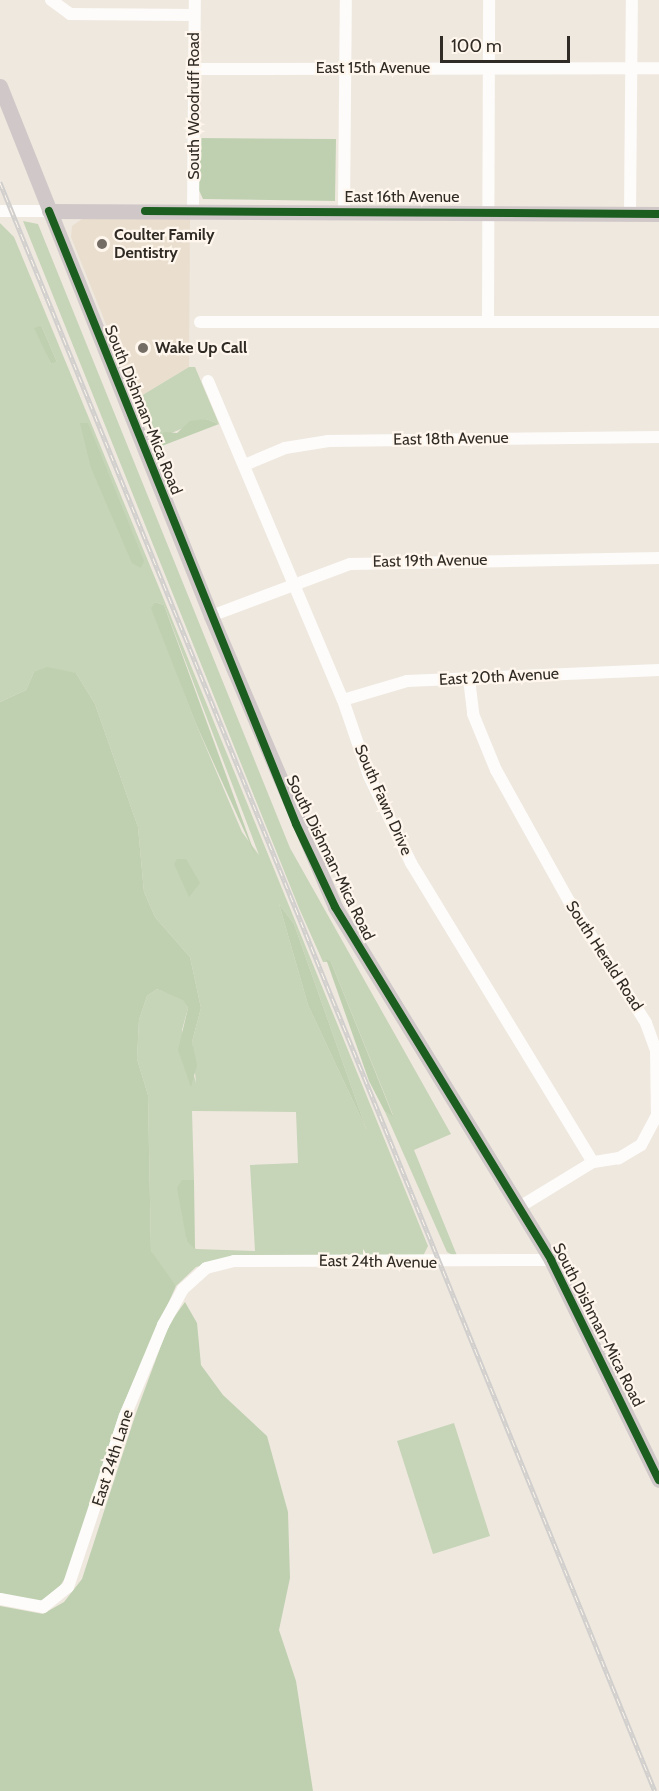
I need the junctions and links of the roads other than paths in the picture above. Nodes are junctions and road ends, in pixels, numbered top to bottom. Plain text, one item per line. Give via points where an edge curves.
1 (51, 0) edge
2 (195, 0) edge
3 (346, 0) edge
4 (489, 0) edge
5 (632, 0) edge
6 (194, 15) junction
7 (345, 67) junction
8 (631, 67) junction
9 (489, 68) junction
10 (659, 68) edge
11 (195, 69) junction
12 (0, 86) edge
13 (345, 210) junction
14 (0, 211) edge
15 (49, 211) junction
16 (193, 211) junction
17 (490, 211) junction
18 (630, 214) junction
19 (659, 214) edge
20 (200, 322) dead end
21 (488, 322) junction
22 (659, 322) edge
23 (208, 381) dead end
24 (659, 436) edge
25 (247, 464) junction
26 (659, 558) edge
27 (294, 584) junction
28 (211, 616) junction
29 (659, 670) edge
30 (469, 679) junction
31 (343, 700) junction
32 (593, 1162) junction
33 (518, 1208) junction
34 (551, 1260) junction
35 (206, 1268) joint
36 (658, 1473) edge
37 (0, 1599) edge

1 - 6 street via 70,14
2 - 6 street, South Woodruff Road
3 - 7 street
4 - 9 street
5 - 8 street
6 - 11 street, South Woodruff Road
7 - 9 street, East 15th Avenue
7 - 11 street, East 15th Avenue
7 - 13 street
8 - 9 street, East 15th Avenue
8 - 10 street, East 15th Avenue
8 - 18 street
9 - 17 street
11 - 16 street, South Woodruff Road
12 - 15 main road, South Dishman-Mica Road
13 - 16 main road, East 16th Avenue
13 - 17 main road, East 16th Avenue
14 - 15 street, East 16th Avenue
15 - 16 main road, East 16th Avenue
15 - 28 main road, South Dishman-Mica Road
17 - 18 main road, East 16th Avenue
17 - 21 street
18 - 19 main road, East 16th Avenue
20 - 21 street
21 - 22 street
23 - 25 street, South Fawn Drive
24 - 25 street, East 18th Avenue via 328,441 285,448
25 - 27 street, South Fawn Drive
26 - 27 street, East 19th Avenue via 382,561 350,564
27 - 28 street, East 19th Avenue
27 - 31 street, South Fawn Drive
28 - 33 main road, South Dishman-Mica Road via 335,907
29 - 30 street, East 20th Avenue
30 - 31 street, East 20th Avenue via 407,681
30 - 32 street, South Herald Road via 473,714 496,770 569,902 646,1023 656,1051 657,1115 646,1135 620,1158
31 - 32 street, South Fawn Drive via 369,776 411,863
32 - 33 street, South Herald Road
33 - 34 main road, South Dishman-Mica Road
34 - 35 street, East 24th Avenue via 234,1262
34 - 36 main road, South Dishman-Mica Road
35 - 37 street, East 24th Lane via 183,1289 163,1325 125,1416 68,1587 43,1607

